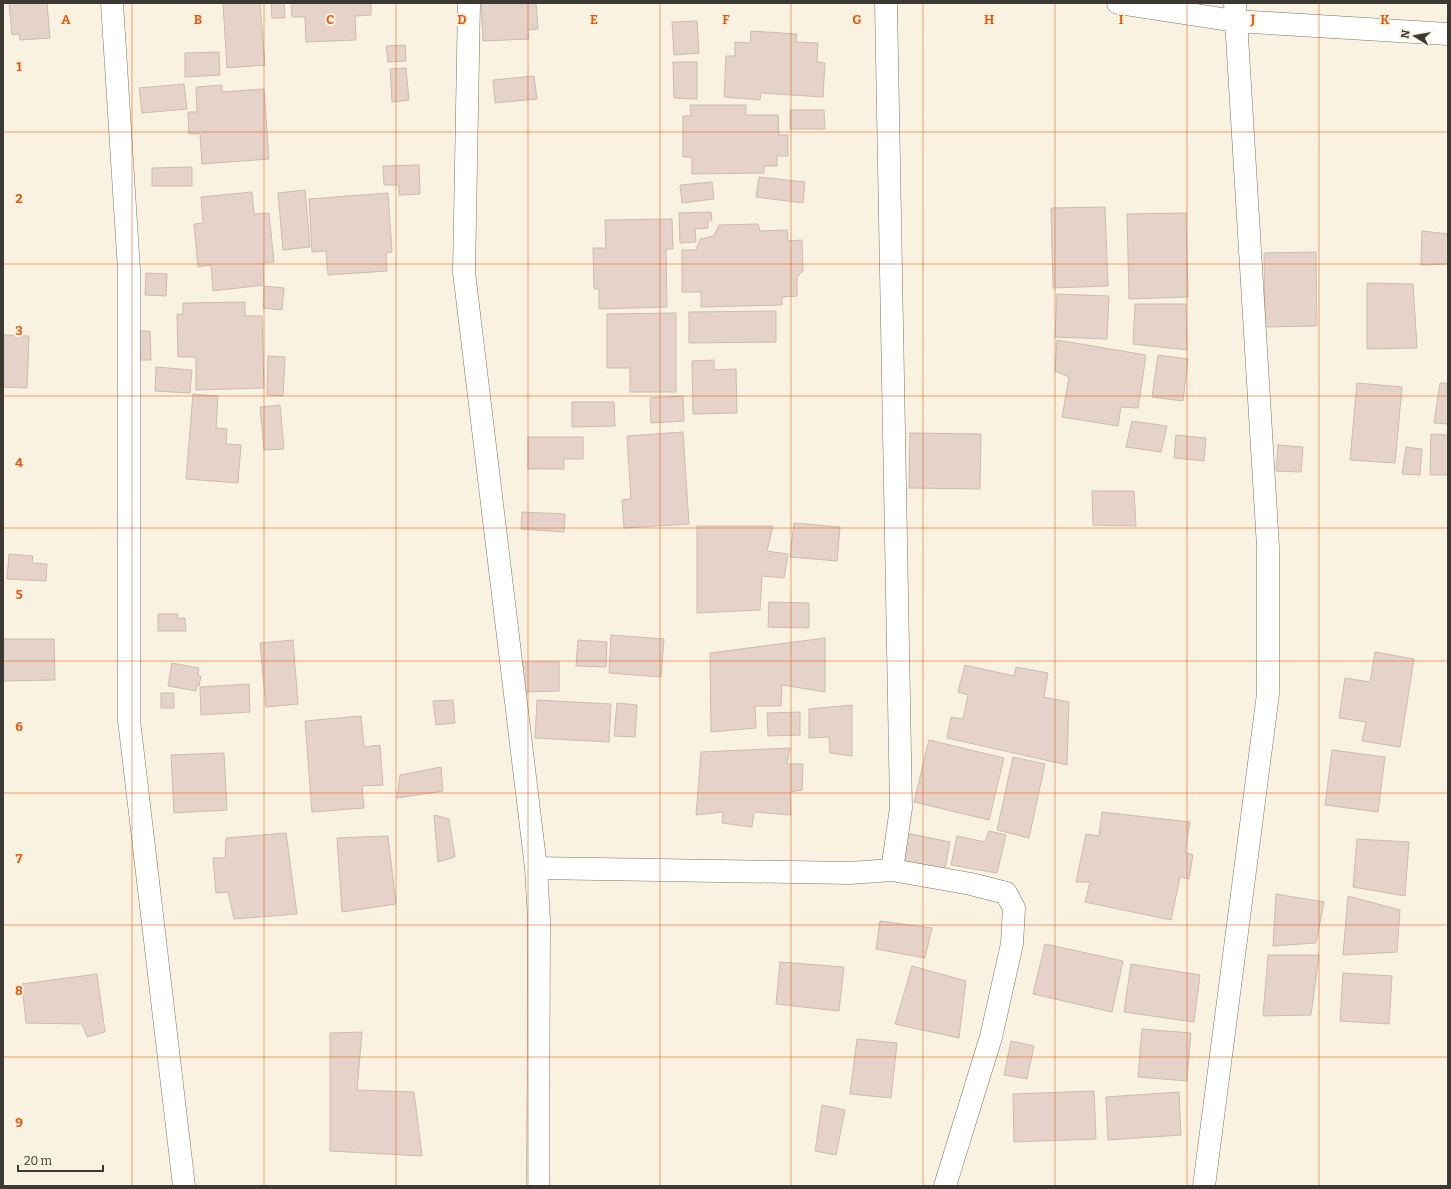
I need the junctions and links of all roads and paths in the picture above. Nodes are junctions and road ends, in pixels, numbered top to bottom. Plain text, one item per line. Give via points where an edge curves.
1 (112, 3) edge
2 (469, 3) edge
3 (886, 3) edge
4 (1118, 3) edge
5 (1235, 12) edge
6 (1448, 34) edge
7 (536, 868) junction
8 (892, 870) junction
9 (184, 1186) edge
10 (538, 1186) edge
11 (945, 1186) edge
12 (1204, 1186) edge

1 - 9 street via 129,270 129,720
2 - 7 street via 464,272
3 - 8 street via 900,808
4 - 5 street
5 - 6 street
5 - 12 street via 1268,547 1268,694
7 - 8 street via 850,873
7 - 10 street via 539,920
8 - 11 street via 1006,893 1014,908 1012,944 991,1037

